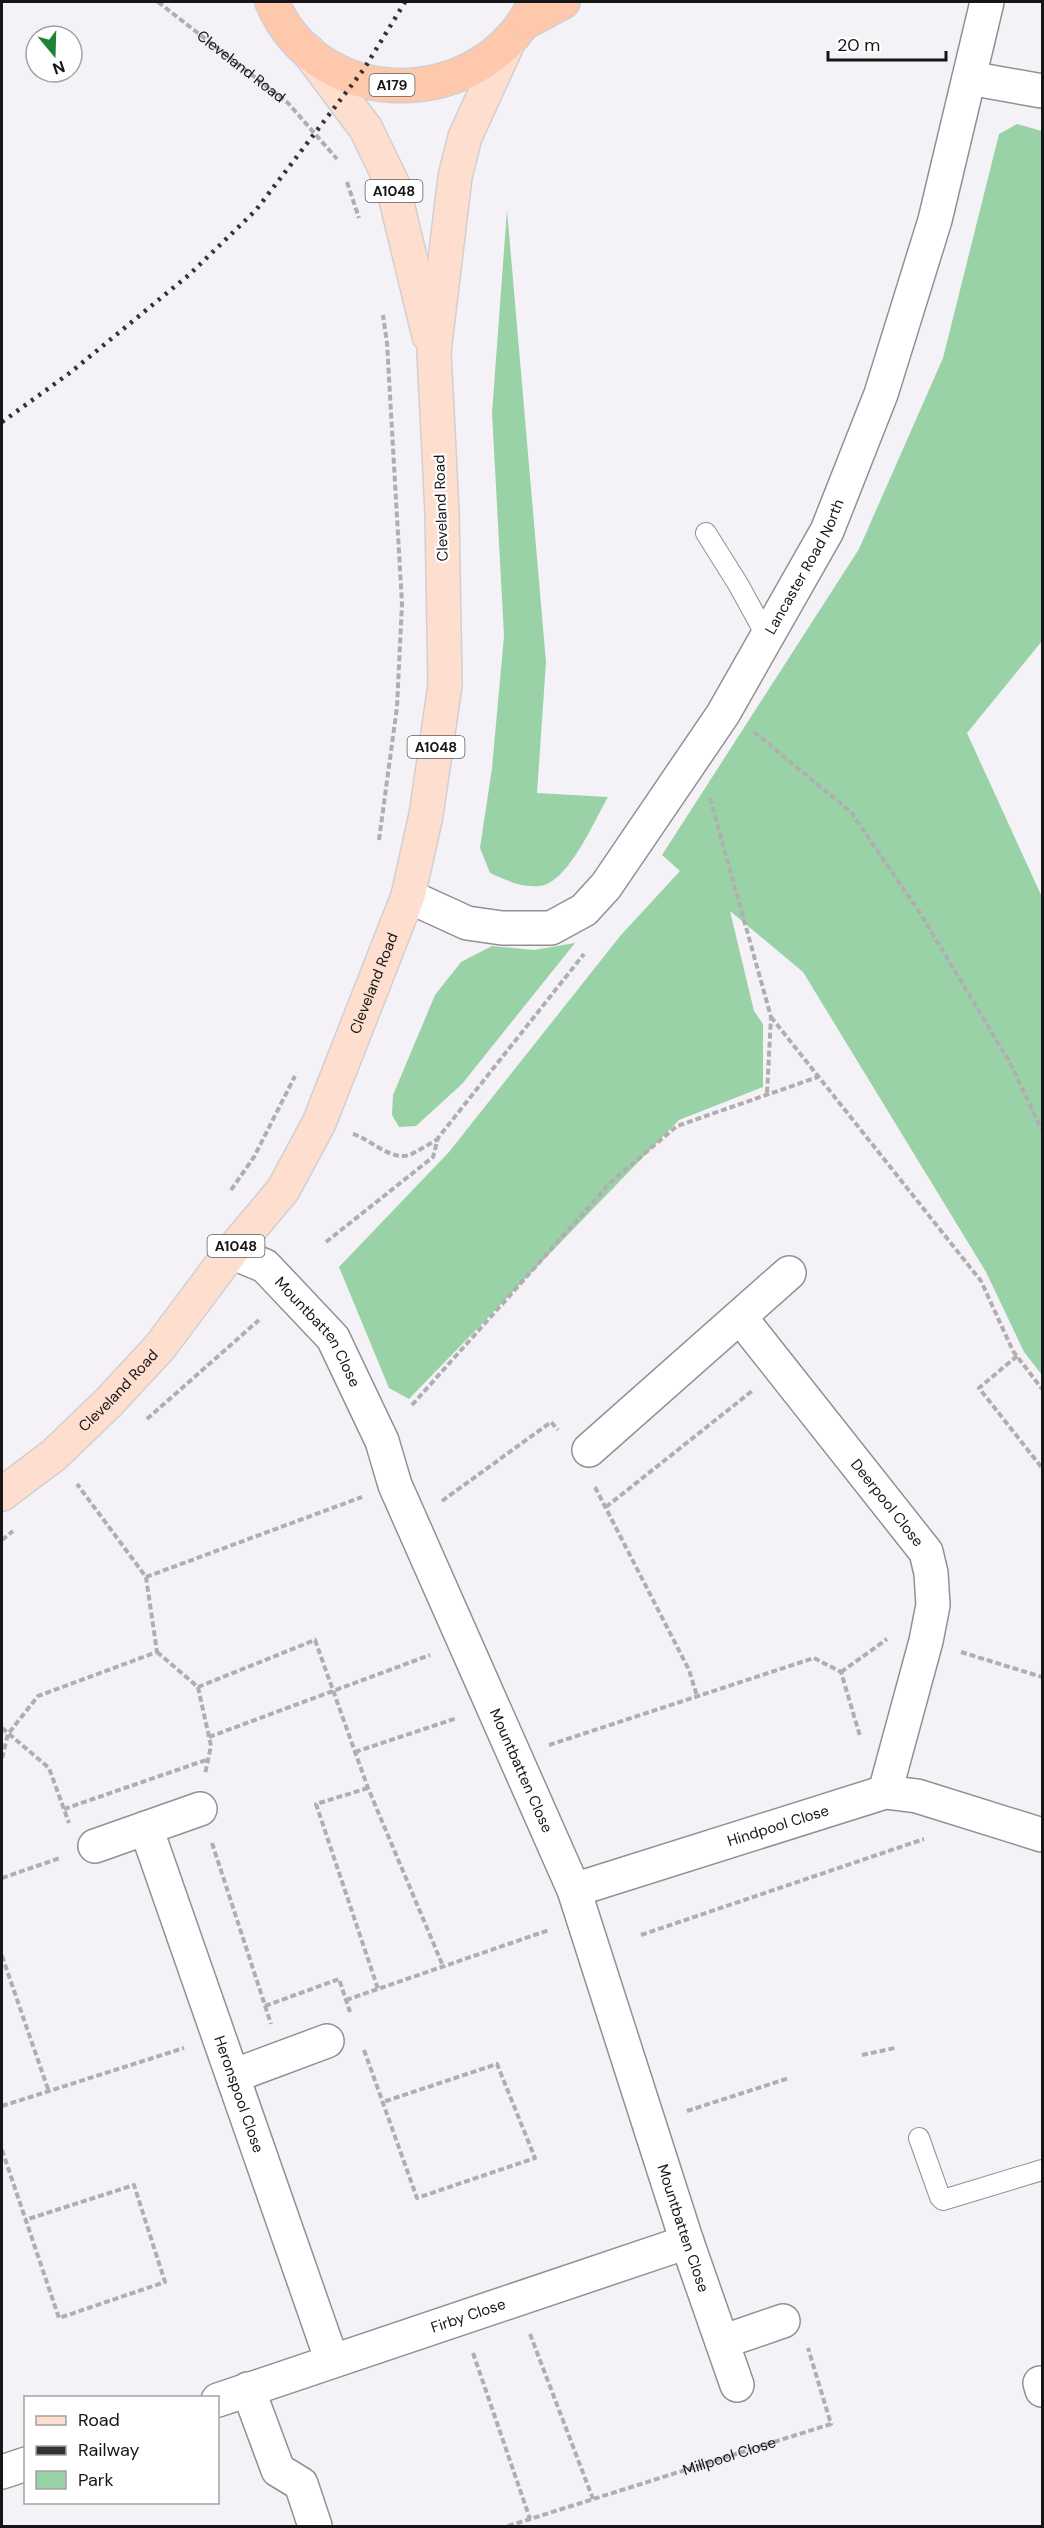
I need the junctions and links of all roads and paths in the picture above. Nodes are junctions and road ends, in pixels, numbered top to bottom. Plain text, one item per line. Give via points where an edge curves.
1 (158, 2) edge
2 (563, 2) edge
3 (987, 2) edge
4 (269, 7) edge
5 (522, 23) edge
6 (307, 50) junction
7 (969, 78) junction
8 (1042, 91) edge
9 (341, 163) dead end
10 (344, 173) dead end
11 (362, 225) dead end
12 (382, 310) dead end
13 (434, 352) junction
14 (706, 533) dead end
15 (767, 637) junction
16 (723, 714) junction
17 (710, 795) dead end
18 (379, 840) dead end
19 (408, 896) junction
20 (586, 952) dead end
21 (771, 1017) junction
22 (297, 1072) dead end
23 (818, 1077) junction
24 (767, 1093) junction
25 (319, 1123) junction
26 (1042, 1130) edge
27 (438, 1138) junction
28 (226, 1196) dead end
29 (326, 1242) dead end
30 (231, 1252) junction
31 (789, 1273) dead end
32 (740, 1317) junction
33 (259, 1320) dead end
34 (1017, 1356) junction
35 (780, 1368) junction
36 (1042, 1389) edge
37 (412, 1405) dead end
38 (146, 1421) dead end
39 (580, 1455) junction
40 (1042, 1468) edge
41 (85, 1475) dead end
42 (76, 1483) junction
43 (395, 1485) junction
44 (68, 1488) dead end
45 (2, 1494) edge
46 (442, 1501) dead end
47 (606, 1507) junction
48 (146, 1576) junction
49 (926, 1641) junction
50 (464, 1643) junction
51 (157, 1652) junction
52 (1042, 1677) edge
53 (198, 1687) junction
54 (334, 1691) junction
55 (698, 1696) junction
56 (492, 1706) junction
57 (2, 1728) edge
58 (8, 1734) junction
59 (209, 1737) junction
60 (861, 1738) dead end
61 (355, 1752) junction
62 (514, 1756) junction
63 (2, 1758) edge
64 (207, 1760) junction
65 (368, 1788) junction
66 (885, 1792) junction
67 (208, 1808) junction
68 (64, 1809) junction
69 (146, 1828) junction
70 (1042, 1835) edge
71 (930, 1837) dead end
72 (87, 1849) junction
73 (2, 1878) edge
74 (574, 1890) junction
75 (559, 1927) dead end
76 (641, 1935) dead end
77 (2, 1956) edge
78 (443, 1966) junction
79 (378, 1989) junction
80 (346, 2000) junction
81 (265, 2006) junction
82 (353, 2020) dead end
83 (219, 2037) junction
84 (327, 2041) dead end
85 (361, 2041) dead end
86 (895, 2048) dead end
87 (862, 2055) dead end
88 (282, 2057) junction
89 (233, 2076) junction
90 (789, 2078) dead end
91 (49, 2092) junction
92 (383, 2102) junction
93 (2, 2106) edge
94 (687, 2111) dead end
95 (919, 2138) dead end
96 (2, 2150) edge
97 (4, 2163) edge
98 (1042, 2170) edge
99 (26, 2220) junction
100 (687, 2242) junction
101 (517, 2299) junction
102 (461, 2318) junction
103 (783, 2321) joint
104 (722, 2342) junction
105 (332, 2361) junction
106 (737, 2385) dead end
107 (249, 2390) junction
108 (219, 2400) edge
109 (24, 2465) edge
110 (2, 2472) edge
111 (593, 2499) junction
112 (530, 2519) junction
113 (315, 2526) edge
114 (508, 2526) edge

1 - 9 path, Cleveland Road via 288,103
2 - 5 highway, A179
3 - 7 street, Lancaster Road North
4 - 6 highway, A179
5 - 6 highway, A179 via 471,71 430,84 386,86 344,74
5 - 13 main road, Cleveland Road / A1048 via 465,137 455,177
6 - 13 main road, Cleveland Road / A1048 via 366,129 392,183
7 - 8 street
7 - 15 street, Lancaster Road North via 935,220 881,394 827,531
10 - 11 path
12 - 18 path via 402,604 397,707
13 - 19 main road, Cleveland Road / A1048 via 445,685 426,815
14 - 15 lane
15 - 16 street, Lancaster Road North
16 - 19 street, Lancaster Road North via 606,886 584,910 551,928 502,928 467,923
16 - 26 path via 756,734 851,812 920,913 1009,1061
17 - 21 path
19 - 25 main road, Cleveland Road / A1048
20 - 27 path
21 - 23 path
21 - 24 path
22 - 28 path via 254,1157
23 - 24 path
23 - 34 path via 981,1281
24 - 37 path via 677,1126 612,1181
25 - 27 path via 365,1138 393,1155 407,1156
25 - 30 main road, Cleveland Road / A1048 via 283,1190
27 - 29 path via 433,1157
30 - 43 street, Mountbatten Close via 265,1266 333,1338 382,1441
30 - 45 main road, Cleveland Road / A1048 via 160,1347 108,1403 54,1455
31 - 32 street
32 - 35 street, Deerpool Close
32 - 39 street
33 - 38 path
34 - 36 path
34 - 40 path via 979,1388
35 - 47 path
35 - 49 street, Deerpool Close via 926,1551 934,1598
39 - 46 path via 551,1422
39 - 47 path
41 - 42 path
42 - 44 path
42 - 48 path
43 - 48 path
43 - 50 street, Mountbatten Close
47 - 55 path via 689,1670
48 - 51 path
49 - 52 path
49 - 66 street, Deerpool Close
50 - 54 path
50 - 56 street, Mountbatten Close
51 - 53 path
51 - 58 path via 38,1696
53 - 54 path via 315,1640
53 - 59 path
54 - 59 path
54 - 61 path
55 - 60 path via 814,1658 841,1671
55 - 62 path
56 - 61 path
56 - 62 street, Mountbatten Close
57 - 58 path
58 - 63 path
58 - 68 path via 49,1768
59 - 64 path
61 - 65 path
62 - 74 street, Mountbatten Close
64 - 67 path via 204,1770
64 - 68 path
65 - 78 path
65 - 79 path via 315,1804
66 - 70 street, Hindpool Close via 916,1796
66 - 74 street, Hindpool Close
67 - 69 street
67 - 81 path via 212,1843
68 - 72 path
69 - 72 street
69 - 83 street, Heronspool Close
71 - 76 path
72 - 73 path
74 - 100 street, Mountbatten Close
75 - 78 path
77 - 91 path
78 - 79 path
79 - 80 path
80 - 81 path via 339,1979
80 - 82 path
81 - 88 path
83 - 89 street, Heronspool Close
83 - 91 path
84 - 88 street
85 - 92 path
86 - 87 path
88 - 89 street
89 - 105 street, Heronspool Close
90 - 94 path
91 - 93 path
92 - 92 path via 417,2198 535,2158 497,2064
95 - 98 lane via 943,2200
96 - 97 path
97 - 99 path
99 - 99 path via 59,2318 165,2282 134,2185
100 - 101 street, Firby Close
100 - 104 street, Mountbatten Close
101 - 102 street, Firby Close
101 - 111 path
102 - 105 street, Firby Close
102 - 112 path
103 - 104 street
103 - 111 path, Millpool Close via 798,2317 831,2424
104 - 106 street, Mountbatten Close
105 - 107 street, Firby Close
107 - 108 street, Firby Close
107 - 113 street via 278,2470 301,2484
109 - 110 street
111 - 112 path, Millpool Close
112 - 114 path, Millpool Close

